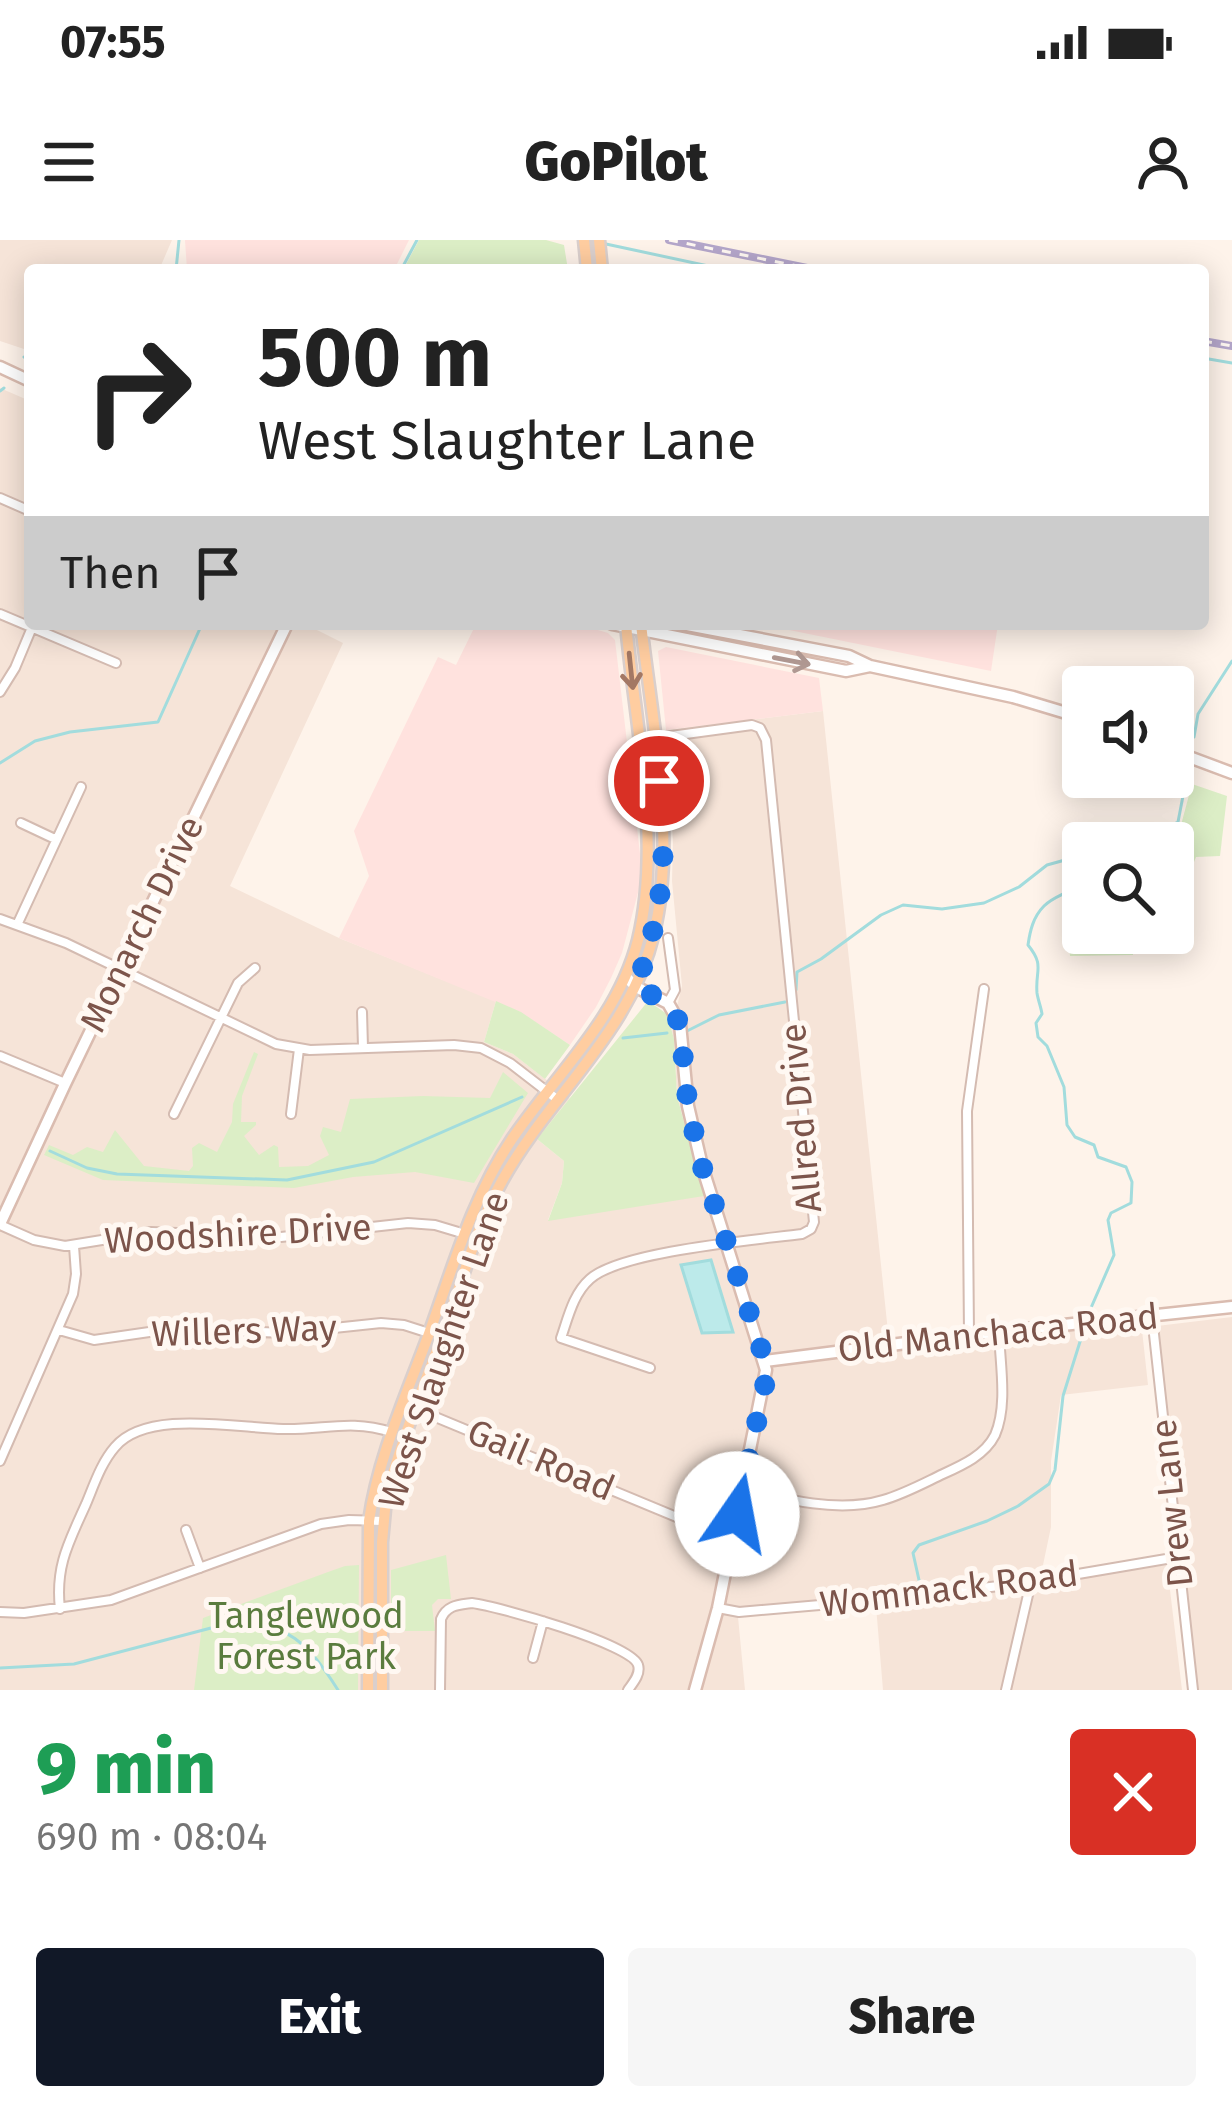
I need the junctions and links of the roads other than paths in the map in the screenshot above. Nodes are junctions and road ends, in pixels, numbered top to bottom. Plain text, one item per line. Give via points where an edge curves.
1 (31, 630) edge
2 (42, 630) edge
3 (284, 630) edge
4 (626, 630) edge
5 (642, 630) edge
6 (651, 630) edge
7 (713, 630) edge
8 (116, 663) dead end
9 (870, 667) junction
10 (0, 692) edge
11 (1062, 712) edge
12 (654, 738) junction
13 (1194, 759) edge
14 (1232, 773) edge
15 (80, 787) dead end
16 (645, 805) junction
17 (20, 823) dead end
18 (663, 826) junction
19 (56, 839) junction
20 (0, 920) edge
21 (17, 925) junction
22 (668, 938) dead end
23 (255, 968) dead end
24 (120, 970) junction
25 (626, 977) junction
26 (636, 987) junction
27 (984, 989) dead end
28 (668, 1003) junction
29 (362, 1012) dead end
30 (220, 1018) junction
31 (299, 1048) junction
32 (363, 1048) junction
33 (0, 1056) edge
34 (65, 1084) junction
35 (552, 1096) junction
36 (174, 1114) dead end
37 (292, 1114) dead end
38 (0, 1225) edge
39 (471, 1236) junction
40 (726, 1243) junction
41 (74, 1246) junction
42 (1232, 1307) edge
43 (1152, 1316) junction
44 (59, 1330) junction
45 (1000, 1332) junction
46 (429, 1333) junction
47 (969, 1335) junction
48 (765, 1361) junction
49 (650, 1368) dead end
50 (416, 1409) junction
51 (392, 1432) junction
52 (0, 1461) edge
53 (743, 1488) junction
54 (376, 1521) junction
55 (186, 1530) dead end
56 (731, 1540) junction
57 (1178, 1557) junction
58 (200, 1568) junction
59 (1031, 1582) junction
60 (718, 1608) junction
61 (60, 1609) junction
62 (0, 1612) edge
63 (543, 1621) junction
64 (533, 1658) dead end
65 (368, 1690) edge
66 (382, 1690) edge
67 (440, 1690) edge
68 (628, 1690) edge
69 (694, 1690) edge
70 (1006, 1690) edge
71 (1193, 1690) edge

1 - 10 street
2 - 8 street
3 - 24 street, Monarch Drive
4 -> 16 main road, West Slaughter Lane
5 - 12 main road, West Slaughter Lane
6 -> 9 street via 846,671
7 - 9 street
9 - 11 street
12 - 18 main road, West Slaughter Lane
12 - 40 street, Allred Drive via 743,725 760,728 766,740 814,1222 802,1234
13 - 14 street
15 - 19 street
16 - 18 main road
16 - 25 main road, West Slaughter Lane via 647,890
17 - 19 street
18 - 26 main road, West Slaughter Lane via 661,897
19 - 21 street
20 - 21 street
21 - 24 street
22 - 28 street via 675,990
23 - 30 street
24 - 30 street
24 - 34 street, Monarch Drive
25 - 26 street
25 - 35 main road, West Slaughter Lane
26 - 28 street
26 - 35 main road, West Slaughter Lane via 600,1048
27 - 47 street via 968,1111
28 - 40 street via 680,1024 688,1106
29 - 32 street
30 - 31 street
30 - 36 street
31 - 32 street
31 - 37 street
32 - 35 street via 481,1048
33 - 34 street
34 - 38 street, Monarch Drive
35 - 39 main road, West Slaughter Lane via 493,1172
38 - 41 street, Woodshire Drive
39 - 41 street, Woodshire Drive via 408,1223 281,1237 151,1232
39 - 46 main road, West Slaughter Lane
39 - 50 main road, West Slaughter Lane
40 - 48 street
40 - 49 street, Allred Drive via 610,1267 582,1287 562,1338
41 - 44 street via 75,1286
42 - 43 street, Old Manchaca Road
43 - 45 street, Old Manchaca Road
43 - 57 street, Drew Lane
44 - 46 street, Willers Way via 94,1340 170,1329 287,1334 389,1323
44 - 52 street
45 - 47 street, Old Manchaca Road
45 - 53 street via 999,1424 967,1463 858,1505
46 - 51 main road, West Slaughter Lane
47 - 48 street, Old Manchaca Road
48 - 53 street
50 - 54 main road, West Slaughter Lane
50 - 56 street, Gail Road
51 - 54 main road, West Slaughter Lane via 373,1494
51 - 61 street via 352,1424 134,1431 106,1460 67,1546
53 - 56 street
54 - 58 street via 320,1524
54 - 65 main road, West Slaughter Lane
54 - 66 main road, West Slaughter Lane
55 - 58 street
56 - 60 street
57 - 59 street, Wommack Road
57 - 71 street, Drew Lane
58 - 61 street
59 - 60 street, Wommack Road via 823,1606
59 - 70 street
60 - 69 street
61 - 62 street
63 - 64 street
63 - 67 street via 454,1605 440,1619
63 - 68 street via 630,1654 638,1664

